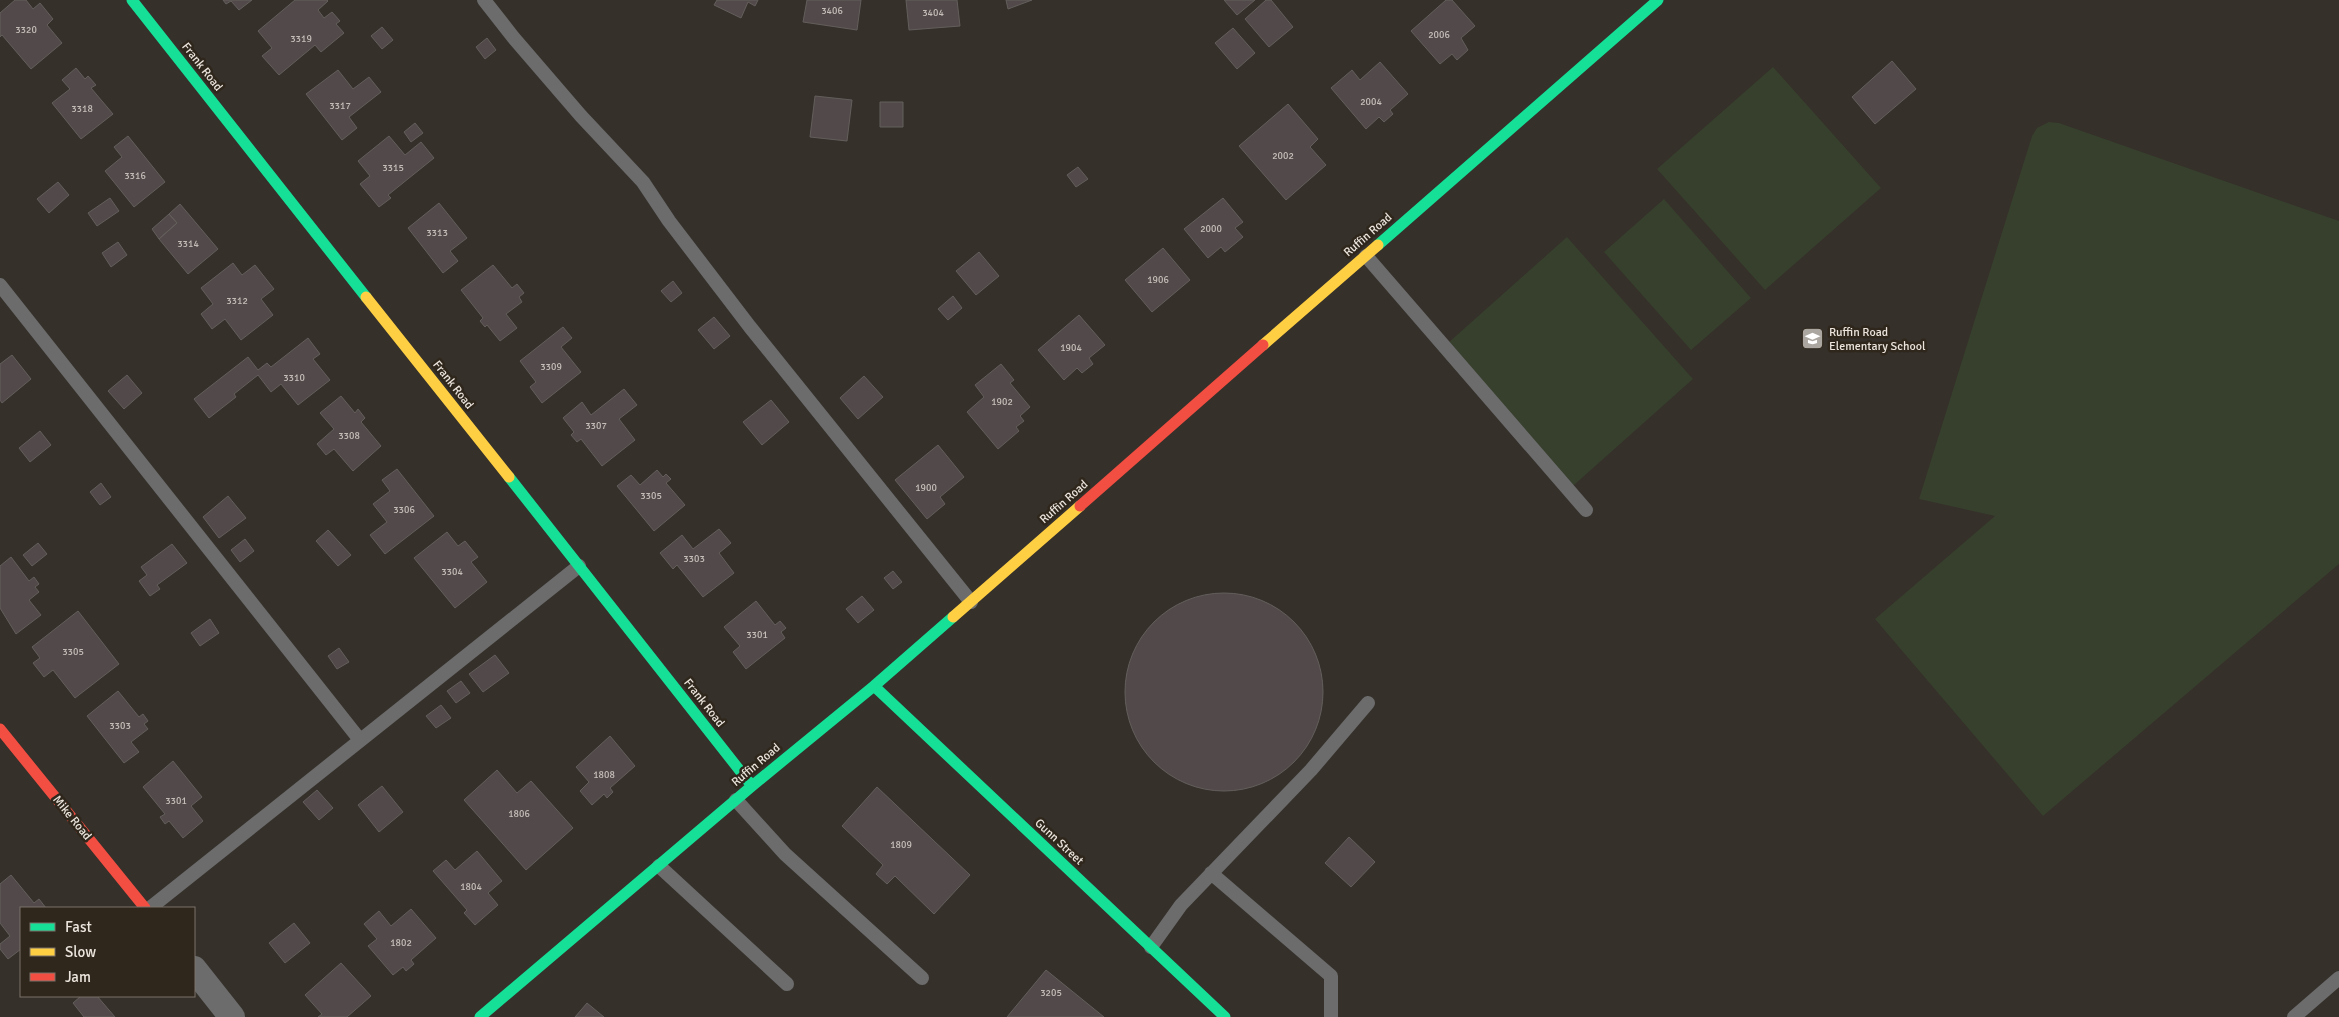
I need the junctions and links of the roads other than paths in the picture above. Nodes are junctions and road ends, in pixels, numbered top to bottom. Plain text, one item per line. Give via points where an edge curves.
1 (132, 0) edge
2 (484, 0) edge
3 (1658, 0) edge
4 (1366, 256) junction
5 (0, 285) edge
6 (1586, 510) dead end
7 (579, 566) junction
8 (971, 602) junction
9 (874, 686) junction
10 (1368, 703) dead end
11 (0, 728) edge
12 (360, 740) junction
13 (752, 786) junction
14 (736, 800) junction
15 (659, 866) junction
16 (1212, 873) junction
17 (144, 907) edge
18 (151, 907) edge
19 (1151, 947) junction
20 (195, 970) edge
21 (922, 978) dead end
22 (2339, 978) edge
23 (787, 984) dead end
24 (232, 1017) edge
25 (480, 1017) edge
26 (1226, 1017) edge
27 (1332, 1017) edge
28 (2294, 1017) edge

1 - 7 street, Frank Road
2 - 8 lane via 512,37 643,182 750,327
3 - 4 street, Ruffin Road
4 - 6 lane
4 - 8 street, Ruffin Road
5 - 12 lane
7 - 12 lane
7 - 13 street, Frank Road
8 - 9 street, Ruffin Road
9 - 13 street, Ruffin Road
9 - 19 street, Gunn Street
10 - 16 lane via 1311,770
11 - 17 street, Mike Road
12 - 18 lane
13 - 14 street, Ruffin Road
14 - 15 street, Ruffin Road
14 - 21 lane via 785,854
15 - 23 lane
15 - 25 street, Ruffin Road
16 - 19 lane via 1182,905
16 - 27 lane via 1331,976
19 - 26 street, Gunn Street
20 - 24 street
22 - 28 lane

